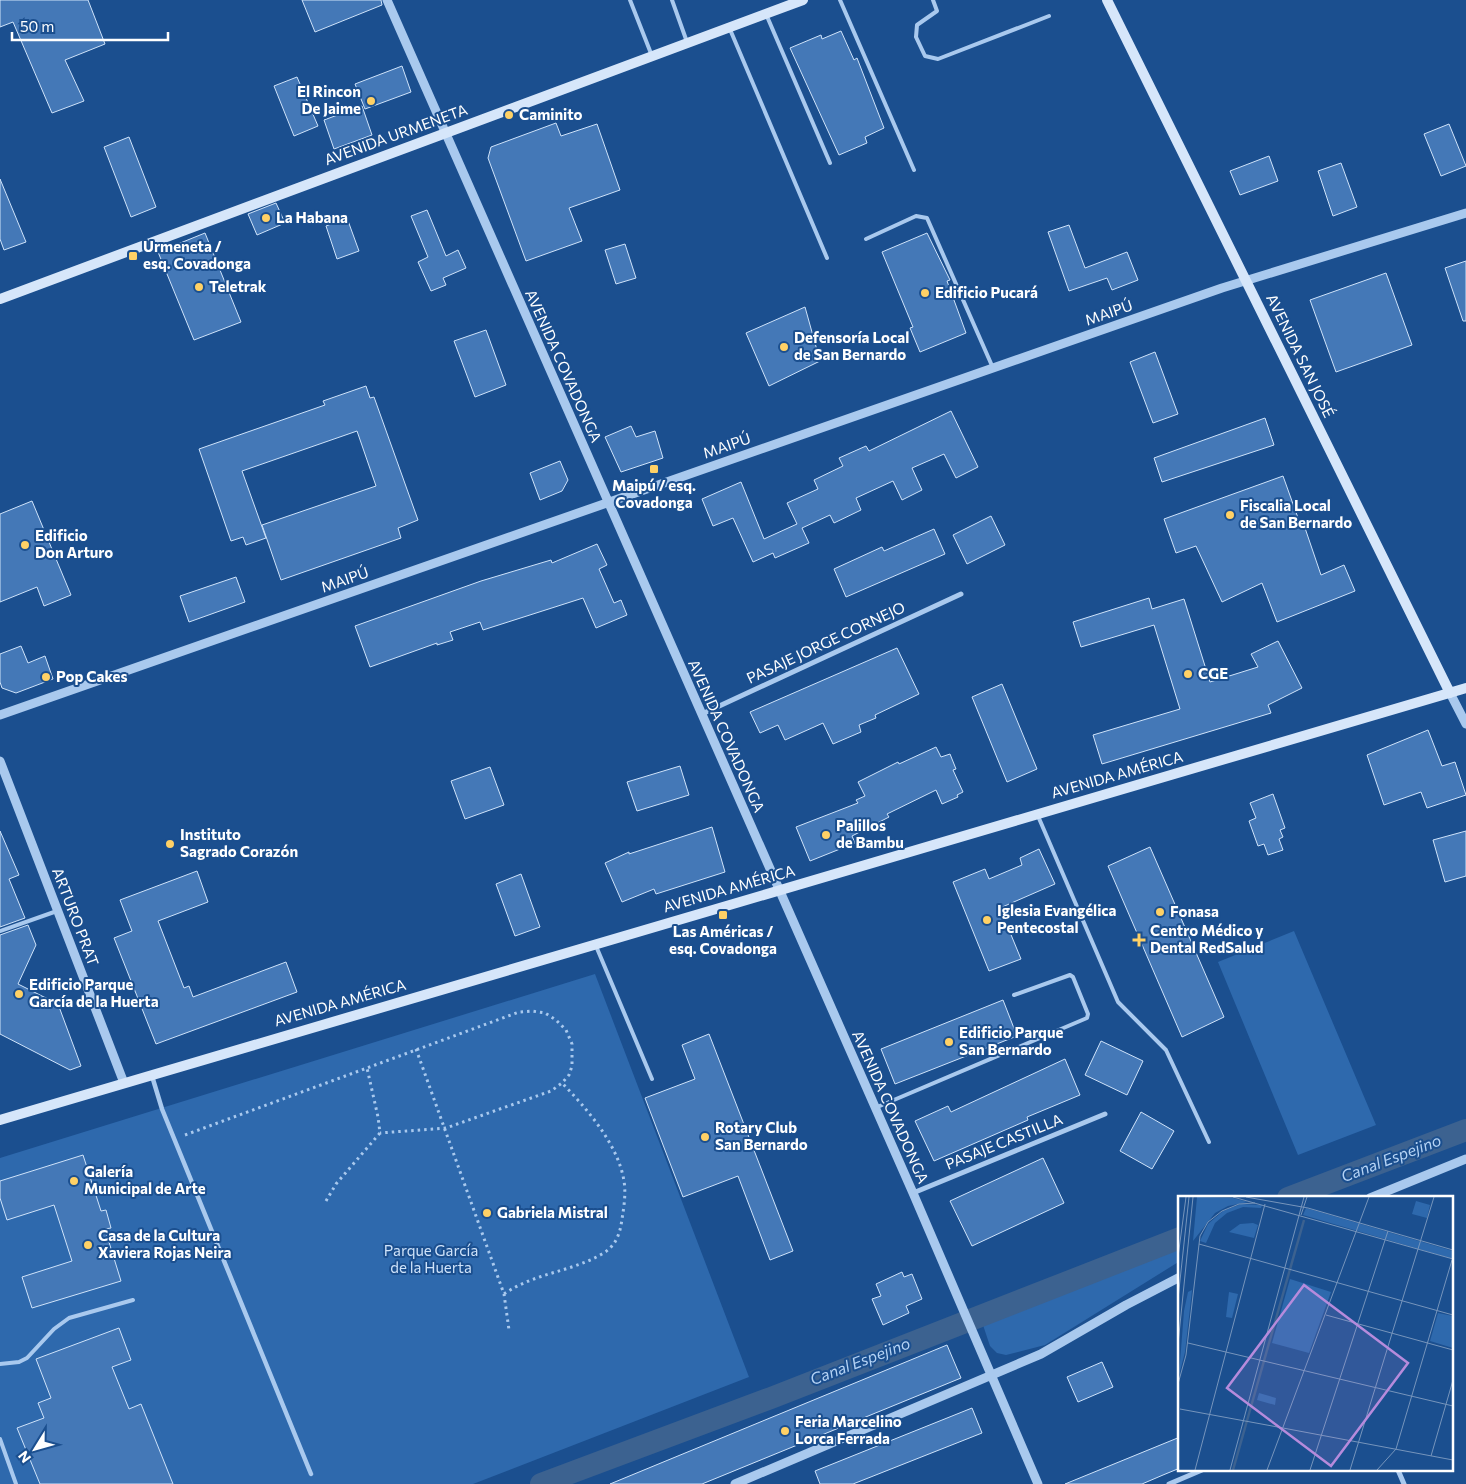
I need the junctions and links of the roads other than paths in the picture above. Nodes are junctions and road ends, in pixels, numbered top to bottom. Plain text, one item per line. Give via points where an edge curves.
1 (388, 0) edge
2 (630, 0) edge
3 (672, 0) edge
4 (803, 0) edge
5 (840, 0) edge
6 (933, 0) edge
7 (1107, 0) edge
8 (766, 14) junction
9 (1049, 16) dead end
10 (729, 28) junction
11 (688, 43) junction
12 (652, 56) junction
13 (446, 133) junction
14 (830, 163) dead end
15 (914, 170) dead end
16 (1466, 212) edge
17 (866, 239) dead end
18 (827, 258) dead end
19 (1246, 280) junction
20 (0, 299) edge
21 (993, 368) junction
22 (608, 502) junction
23 (960, 594) dead end
24 (1466, 688) edge
25 (1450, 693) junction
26 (702, 714) junction
27 (0, 715) edge
28 (1466, 724) edge
29 (0, 761) edge
30 (1037, 814) junction
31 (779, 890) junction
32 (58, 910) junction
33 (0, 931) edge
34 (595, 944) junction
35 (1014, 995) dead end
36 (152, 1074) junction
37 (652, 1079) dead end
38 (124, 1083) junction
39 (875, 1108) junction
40 (1104, 1114) dead end
41 (0, 1120) edge
42 (1209, 1142) dead end
43 (1466, 1159) edge
44 (913, 1193) junction
45 (1375, 1196) edge
46 (1178, 1278) edge
47 (133, 1300) dead end
48 (0, 1364) edge
49 (993, 1376) junction
50 (0, 1439) edge
51 (1197, 1472) edge
52 (1399, 1472) edge
53 (311, 1474) dead end
54 (16, 1484) edge
55 (735, 1484) edge
56 (1038, 1484) edge
57 (1169, 1484) edge
58 (1404, 1484) edge

1 - 13 street, AVENIDA COVADONGA
2 - 12 lane
3 - 11 lane
4 - 8 main road, AVENIDA URMENETA
5 - 15 lane
6 - 9 lane via 938,11 917,26 916,38 925,56 938,59
7 - 19 main road, AVENIDA SAN JOSÉ
8 - 10 main road, AVENIDA URMENETA
8 - 14 lane
10 - 11 main road, AVENIDA URMENETA
10 - 18 lane
11 - 12 main road, AVENIDA URMENETA
12 - 13 main road, AVENIDA URMENETA
13 - 20 main road, AVENIDA URMENETA
13 - 22 street, AVENIDA COVADONGA
16 - 19 street, MAIPÚ
17 - 21 lane via 916,216 927,218
19 - 21 street, MAIPÚ
19 - 25 main road, AVENIDA SAN JOSÉ
21 - 22 street, MAIPÚ
22 - 26 street, AVENIDA COVADONGA
22 - 27 street, MAIPÚ
23 - 26 street, PASAJE JORGE CORNEJO
24 - 25 main road, AVENIDA AMÉRICA
25 - 28 street, AVENIDA SAN JOSÉ
25 - 30 main road, AVENIDA AMÉRICA
26 - 31 street, AVENIDA COVADONGA
29 - 32 street, ARTURO PRAT
30 - 31 main road, AVENIDA AMÉRICA
30 - 42 lane via 1118,1002 1166,1050
31 - 34 main road, AVENIDA AMÉRICA
31 - 39 street, AVENIDA COVADONGA
32 - 33 lane
32 - 38 street, ARTURO PRAT
34 - 36 main road, AVENIDA AMÉRICA
34 - 37 lane
35 - 39 lane via 1070,975 1087,1018
36 - 38 main road, AVENIDA AMÉRICA
36 - 53 street via 174,1139
38 - 41 main road, AVENIDA AMÉRICA
39 - 44 street, AVENIDA COVADONGA
40 - 44 street, PASAJE CASTILLA
43 - 45 street
44 - 49 street, AVENIDA COVADONGA
46 - 49 street via 1058,1346
47 - 48 lane via 69,1318 27,1358
49 - 55 street
49 - 56 street, AVENIDA COVADONGA
50 - 54 lane
51 - 57 street
52 - 58 street

